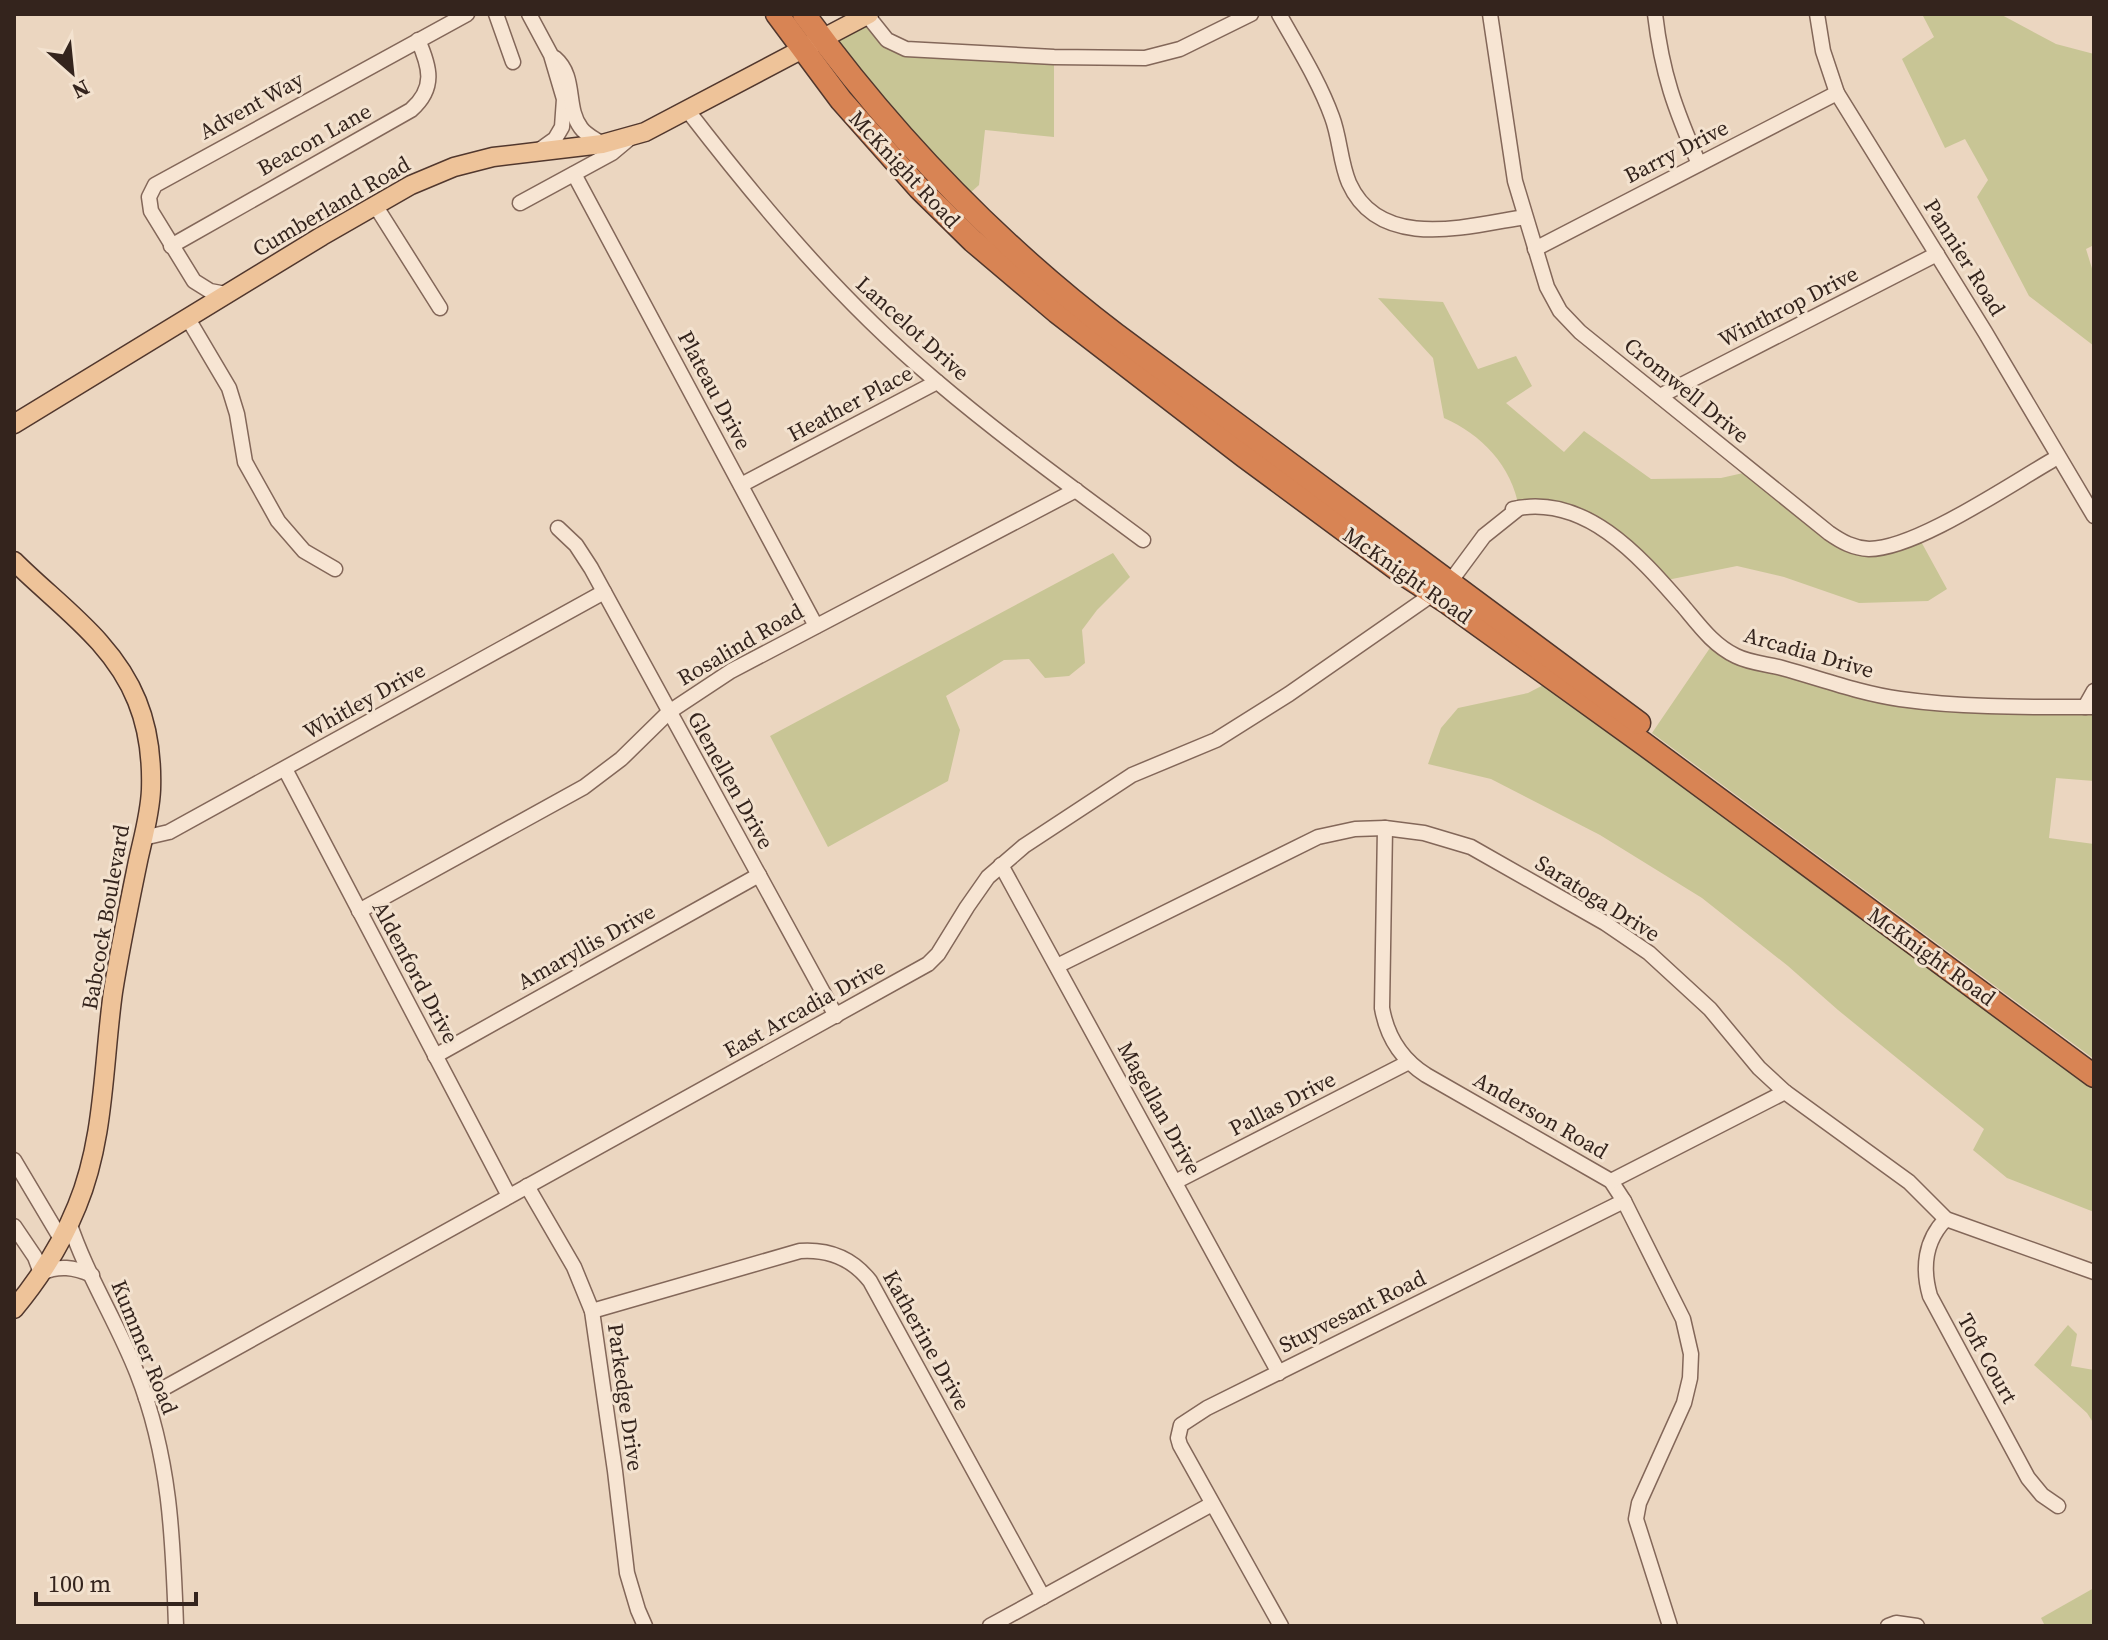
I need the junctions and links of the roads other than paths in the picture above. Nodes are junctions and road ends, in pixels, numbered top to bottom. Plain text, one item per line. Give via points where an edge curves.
1 (467, 14) edge
2 (496, 14) edge
3 (529, 14) edge
4 (777, 14) edge
5 (804, 14) edge
6 (1251, 14) edge
7 (1279, 14) edge
8 (1490, 14) edge
9 (1655, 14) edge
10 (1817, 14) edge
11 (868, 15) edge
12 (822, 39) junction
13 (418, 40) junction
14 (802, 48) junction
15 (551, 55) junction
16 (513, 62) dead end
17 (1837, 93) junction
18 (688, 111) junction
19 (631, 137) junction
20 (602, 144) junction
21 (541, 149) junction
22 (1699, 164) junction
23 (574, 174) junction
24 (520, 203) dead end
25 (375, 205) junction
26 (1525, 217) junction
27 (171, 246) junction
28 (1535, 249) junction
29 (1937, 254) junction
30 (194, 281) junction
31 (226, 294) junction
32 (440, 308) dead end
33 (191, 315) junction
34 (937, 382) junction
35 (1660, 396) junction
36 (14, 424) edge
37 (2058, 457) junction
38 (741, 485) junction
39 (1076, 490) junction
40 (2094, 516) edge
41 (558, 528) dead end
42 (1143, 540) dead end
43 (14, 561) edge
44 (335, 569) dead end
45 (1441, 583) junction
46 (604, 592) junction
47 (816, 626) junction
48 (2094, 691) edge
49 (2089, 707) edge
50 (669, 712) junction
51 (285, 769) junction
52 (1385, 828) junction
53 (143, 838) junction
54 (1001, 865) junction
55 (759, 875) junction
56 (359, 911) junction
57 (1057, 966) junction
58 (836, 1016) junction
59 (435, 1056) junction
60 (2094, 1059) edge
61 (1409, 1062) junction
62 (2094, 1076) edge
63 (1785, 1092) junction
64 (14, 1160) edge
65 (1611, 1181) junction
66 (1175, 1182) junction
67 (527, 1186) junction
68 (509, 1196) junction
69 (1624, 1201) junction
70 (1946, 1219) junction
71 (14, 1226) edge
72 (65, 1231) junction
73 (2094, 1272) edge
74 (41, 1273) junction
75 (92, 1275) junction
76 (14, 1309) edge
77 (592, 1311) junction
78 (1279, 1373) junction
79 (146, 1398) junction
80 (1212, 1504) junction
81 (2058, 1506) dead end
82 (1043, 1597) junction
83 (176, 1626) edge
84 (645, 1626) edge
85 (990, 1626) edge
86 (1281, 1626) edge
87 (1670, 1626) edge
88 (1888, 1626) edge
89 (1917, 1626) edge

1 - 13 street, Advent Way
2 - 16 street
3 - 15 street
4 - 14 highway, McKnight Road
5 - 12 highway, McKnight Road
6 - 11 street via 1180,49 1128,59 906,49 887,40
7 - 26 street via 1329,110 1347,179 1372,211 1403,227 1431,230
8 - 26 street, Cromwell Drive via 1510,158
9 - 22 street via 1667,84
10 - 17 street, Pannier Road
11 - 12 main road, Cumberland Road
12 - 14 main road, Cumberland Road
12 - 45 highway, McKnight Road via 935,173 1047,281
13 - 27 street, Beacon Lane via 430,79 411,110
13 - 27 street, Advent Way via 155,185 149,204
14 - 18 main road, Cumberland Road
14 - 45 highway, McKnight Road via 910,179 1016,278 1244,456
15 - 20 street via 567,76 579,125
15 - 21 street via 564,99 563,122 555,139
17 - 22 street, Barry Drive
17 - 29 street, Pannier Road
18 - 19 main road, Cumberland Road
18 - 34 street, Lancelot Drive via 799,247
19 - 20 main road, Cumberland Road
19 - 23 street
20 - 21 main road, Cumberland Road
21 - 25 main road, Cumberland Road via 454,167
22 - 28 street, Barry Drive
23 - 24 street
23 - 38 street, Plateau Drive
25 - 31 main road, Cumberland Road
25 - 32 street
26 - 28 street, Cromwell Drive
27 - 30 street, Advent Way
28 - 35 street, Cromwell Drive via 1560,311
29 - 35 street, Winthrop Drive
29 - 37 street, Pannier Road
30 - 31 street
30 - 33 street
31 - 33 main road, Cumberland Road
33 - 36 main road, Cumberland Road
33 - 44 street via 229,388 245,462 278,521 304,551
34 - 38 street, Heather Place
34 - 39 street, Lancelot Drive
35 - 37 street, Cromwell Drive via 1853,547 1881,548 1909,540
37 - 40 street, Pannier Road
38 - 47 street, Plateau Drive
39 - 42 street, Lancelot Drive
39 - 47 street, Rosalind Road
41 - 46 street, Glenellen Drive via 576,545
43 - 53 main road, Babcock Boulevard via 96,638 119,666 137,701 151,776
45 - 49 street, Arcadia Drive via 1519,508 1557,508 1603,528 1642,560 1714,642 1737,657 1899,699
45 - 54 street, East Arcadia Drive via 1238,728 1132,775
45 - 60 highway, McKnight Road
45 - 62 highway, McKnight Road via 1644,744
46 - 50 street, Glenellen Drive
46 - 51 street, Whitley Drive
47 - 50 street, Rosalind Road via 731,671
48 - 49 street
50 - 55 street, Glenellen Drive
50 - 56 street, Rosalind Road via 584,787
51 - 53 street, Whitley Drive via 169,832
51 - 56 street, Aldenford Drive
52 - 57 street, Saratoga Drive via 1311,840
52 - 61 street, Anderson Road via 1382,1008 1392,1039
52 - 63 street, Saratoga Drive via 1471,847 1605,923 1687,987
53 - 72 main road, Babcock Boulevard via 113,992 96,1138
54 - 57 street, Magellan Drive
54 - 58 street, East Arcadia Drive via 928,964
55 - 58 street, Glenellen Drive
55 - 59 street, Amaryllis Drive
56 - 59 street, Aldenford Drive
57 - 66 street, Magellan Drive
58 - 67 street, East Arcadia Drive
59 - 68 street, Aldenford Drive
61 - 65 street, Anderson Road
61 - 66 street, Pallas Drive
63 - 65 street
63 - 70 street, Saratoga Drive via 1909,1182
64 - 72 street, Kummer Road
65 - 69 street, Anderson Road
66 - 78 street, Magellan Drive
67 - 68 street, East Arcadia Drive
67 - 77 street, Parkedge Drive via 574,1267
68 - 79 street, East Arcadia Drive
69 - 78 street, Stuyvesant Road
69 - 87 street, Anderson Road via 1683,1319 1691,1354 1684,1403 1636,1515
70 - 73 street, Saratoga Drive
70 - 81 street, Toft Court via 1928,1248 1930,1296 2028,1478
71 - 74 street
72 - 74 main road, Babcock Boulevard
72 - 75 street, Kummer Road
74 - 75 street, Kummer Road via 68,1268
74 - 76 main road, Babcock Boulevard
75 - 79 street, Kummer Road
77 - 82 street, Katherine Drive via 800,1251 845,1258 870,1281
77 - 84 street, Parkedge Drive via 627,1573
78 - 80 street, Stuyvesant Road via 1181,1425 1180,1445
79 - 83 street, Kummer Road via 170,1501
80 - 82 street
80 - 86 street
82 - 85 street
88 - 89 street

